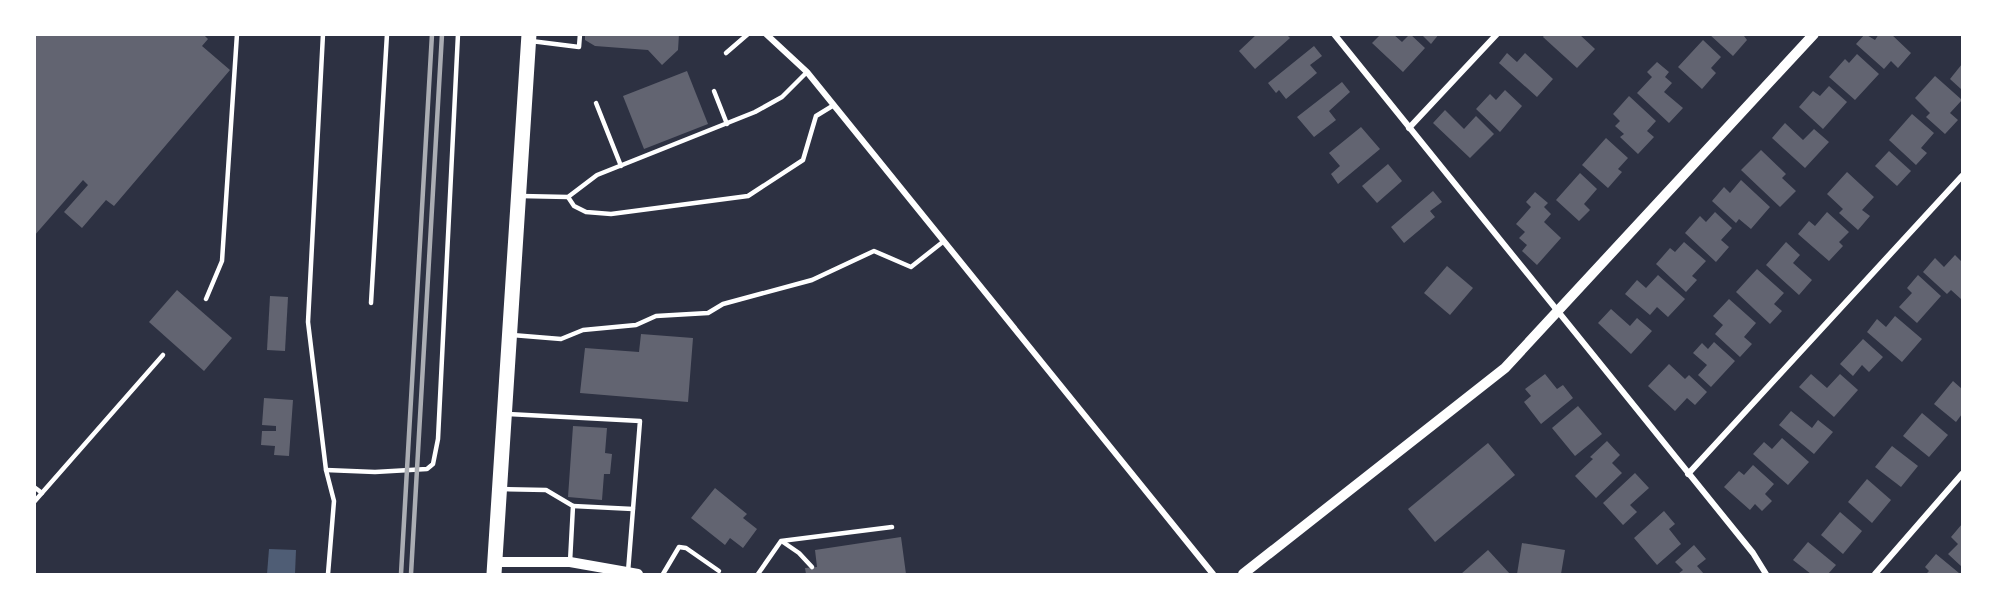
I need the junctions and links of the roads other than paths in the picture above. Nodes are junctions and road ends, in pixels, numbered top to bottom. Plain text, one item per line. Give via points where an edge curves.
1 (237, 34) edge
2 (323, 34) edge
3 (387, 34) edge
4 (458, 34) edge
5 (580, 34) edge
6 (748, 34) edge
7 (766, 34) edge
8 (1334, 34) edge
9 (1497, 34) edge
10 (1814, 34) edge
11 (529, 38) edge
12 (726, 53) dead end
13 (807, 72) junction
14 (714, 91) dead end
15 (596, 103) dead end
16 (834, 105) junction
17 (727, 124) junction
18 (1410, 128) junction
19 (621, 166) junction
20 (1962, 176) edge
21 (518, 196) junction
22 (568, 197) junction
23 (944, 241) junction
24 (206, 299) dead end
25 (371, 303) dead end
26 (1557, 312) junction
27 (509, 334) junction
28 (163, 355) dead end
29 (504, 414) junction
30 (326, 470) junction
31 (1688, 474) junction
32 (1962, 474) edge
33 (34, 487) edge
34 (499, 489) junction
35 (42, 493) junction
36 (34, 502) edge
37 (573, 506) junction
38 (633, 509) junction
39 (892, 527) dead end
40 (781, 541) junction
41 (570, 562) junction
42 (812, 567) dead end
43 (494, 568) edge
44 (719, 571) dead end
45 (633, 573) edge
46 (328, 574) edge
47 (663, 574) edge
48 (758, 574) edge
49 (1213, 574) edge
50 (1243, 574) edge
51 (1766, 574) edge
52 (1875, 574) edge

1 - 24 lane via 222,261
2 - 30 lane via 308,322
3 - 25 lane
4 - 30 lane via 434,464 427,469 375,472
5 - 11 lane via 579,47
6 - 12 lane
7 - 13 street
8 - 18 street
9 - 18 street
10 - 26 street
11 - 21 main road
13 - 16 street
13 - 17 lane via 782,97
14 - 17 lane
15 - 19 lane
16 - 22 lane via 816,116 803,160 748,196 611,214 586,212 574,206
16 - 23 street
17 - 19 lane
18 - 26 street
19 - 22 lane via 597,175
20 - 31 street
21 - 22 lane
21 - 27 main road
23 - 27 lane via 911,267 874,251 812,280 723,304 708,313 656,316 636,324 583,330 561,339
23 - 49 street
26 - 31 street
26 - 50 street via 1505,368
27 - 29 main road
28 - 35 lane
29 - 34 main road
29 - 38 lane via 640,422
30 - 46 lane via 334,501
31 - 51 street
32 - 52 street
33 - 35 lane
34 - 37 lane via 546,490
34 - 43 main road
35 - 36 lane
37 - 38 lane
37 - 41 lane
38 - 45 lane
39 - 40 lane
40 - 42 lane
40 - 48 lane
41 - 43 street
41 - 45 street
44 - 47 lane via 679,547

